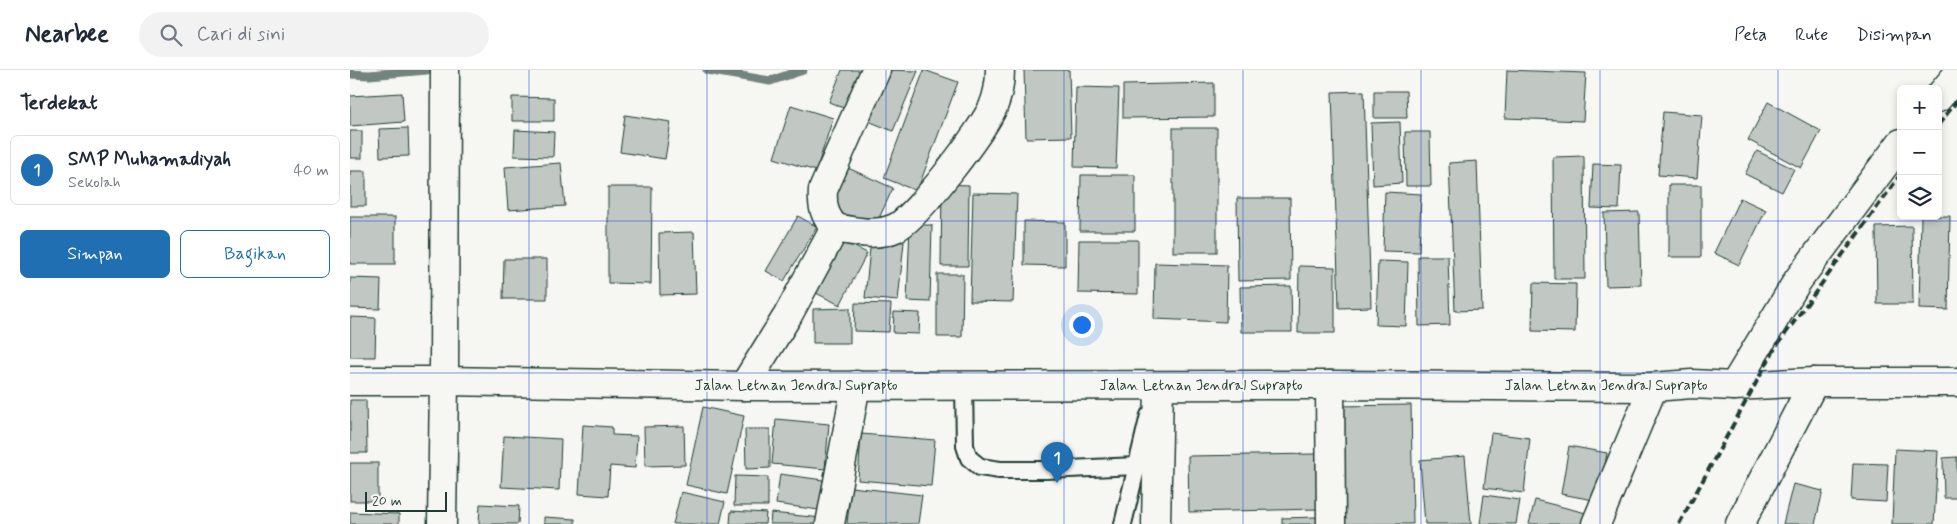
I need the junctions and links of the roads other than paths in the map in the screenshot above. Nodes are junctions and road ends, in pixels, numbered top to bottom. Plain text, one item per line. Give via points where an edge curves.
1 (445, 70) edge
2 (876, 70) edge
3 (1000, 70) edge
4 (1957, 75) edge
5 (1942, 93) edge
6 (1897, 149) edge
7 (835, 228) junction
8 (444, 380) junction
9 (350, 381) edge
10 (1814, 382) junction
11 (1957, 382) edge
12 (856, 385) junction
13 (1330, 385) junction
14 (744, 386) junction
15 (964, 386) junction
16 (1157, 386) junction
17 (1734, 386) junction
18 (1653, 387) junction
19 (1137, 466) junction
20 (442, 524) edge
21 (830, 524) edge
22 (1123, 524) edge
23 (1156, 524) edge
24 (1331, 524) edge
25 (1596, 524) edge
26 (1740, 524) edge

1 - 8 main road
2 - 7 main road via 823,190 822,206
3 - 7 main road via 1000,86 978,133 916,212 895,228 870,234
4 - 5 main road
6 - 17 main road via 1798,280
7 - 14 main road via 788,315
8 - 9 main road, Jalan Letnan Jendral Suprapto
8 - 14 main road, Jalan Letnan Jendral Suprapto
8 - 20 main road
10 - 11 main road, Jalan Letnan Jendral Suprapto
10 - 17 main road, Jalan Letnan Jendral Suprapto
10 - 26 main road
12 - 14 main road, Jalan Letnan Jendral Suprapto
12 - 15 main road, Jalan Letnan Jendral Suprapto
12 - 21 main road
13 - 16 main road, Jalan Letnan Jendral Suprapto
13 - 18 main road, Jalan Letnan Jendral Suprapto
13 - 24 main road
15 - 16 main road, Jalan Letnan Jendral Suprapto
15 - 19 lane via 965,446 969,458 980,467 1046,470
16 - 19 lane
16 - 23 main road
17 - 18 main road, Jalan Letnan Jendral Suprapto via 1692,384
18 - 25 main road
19 - 22 lane

